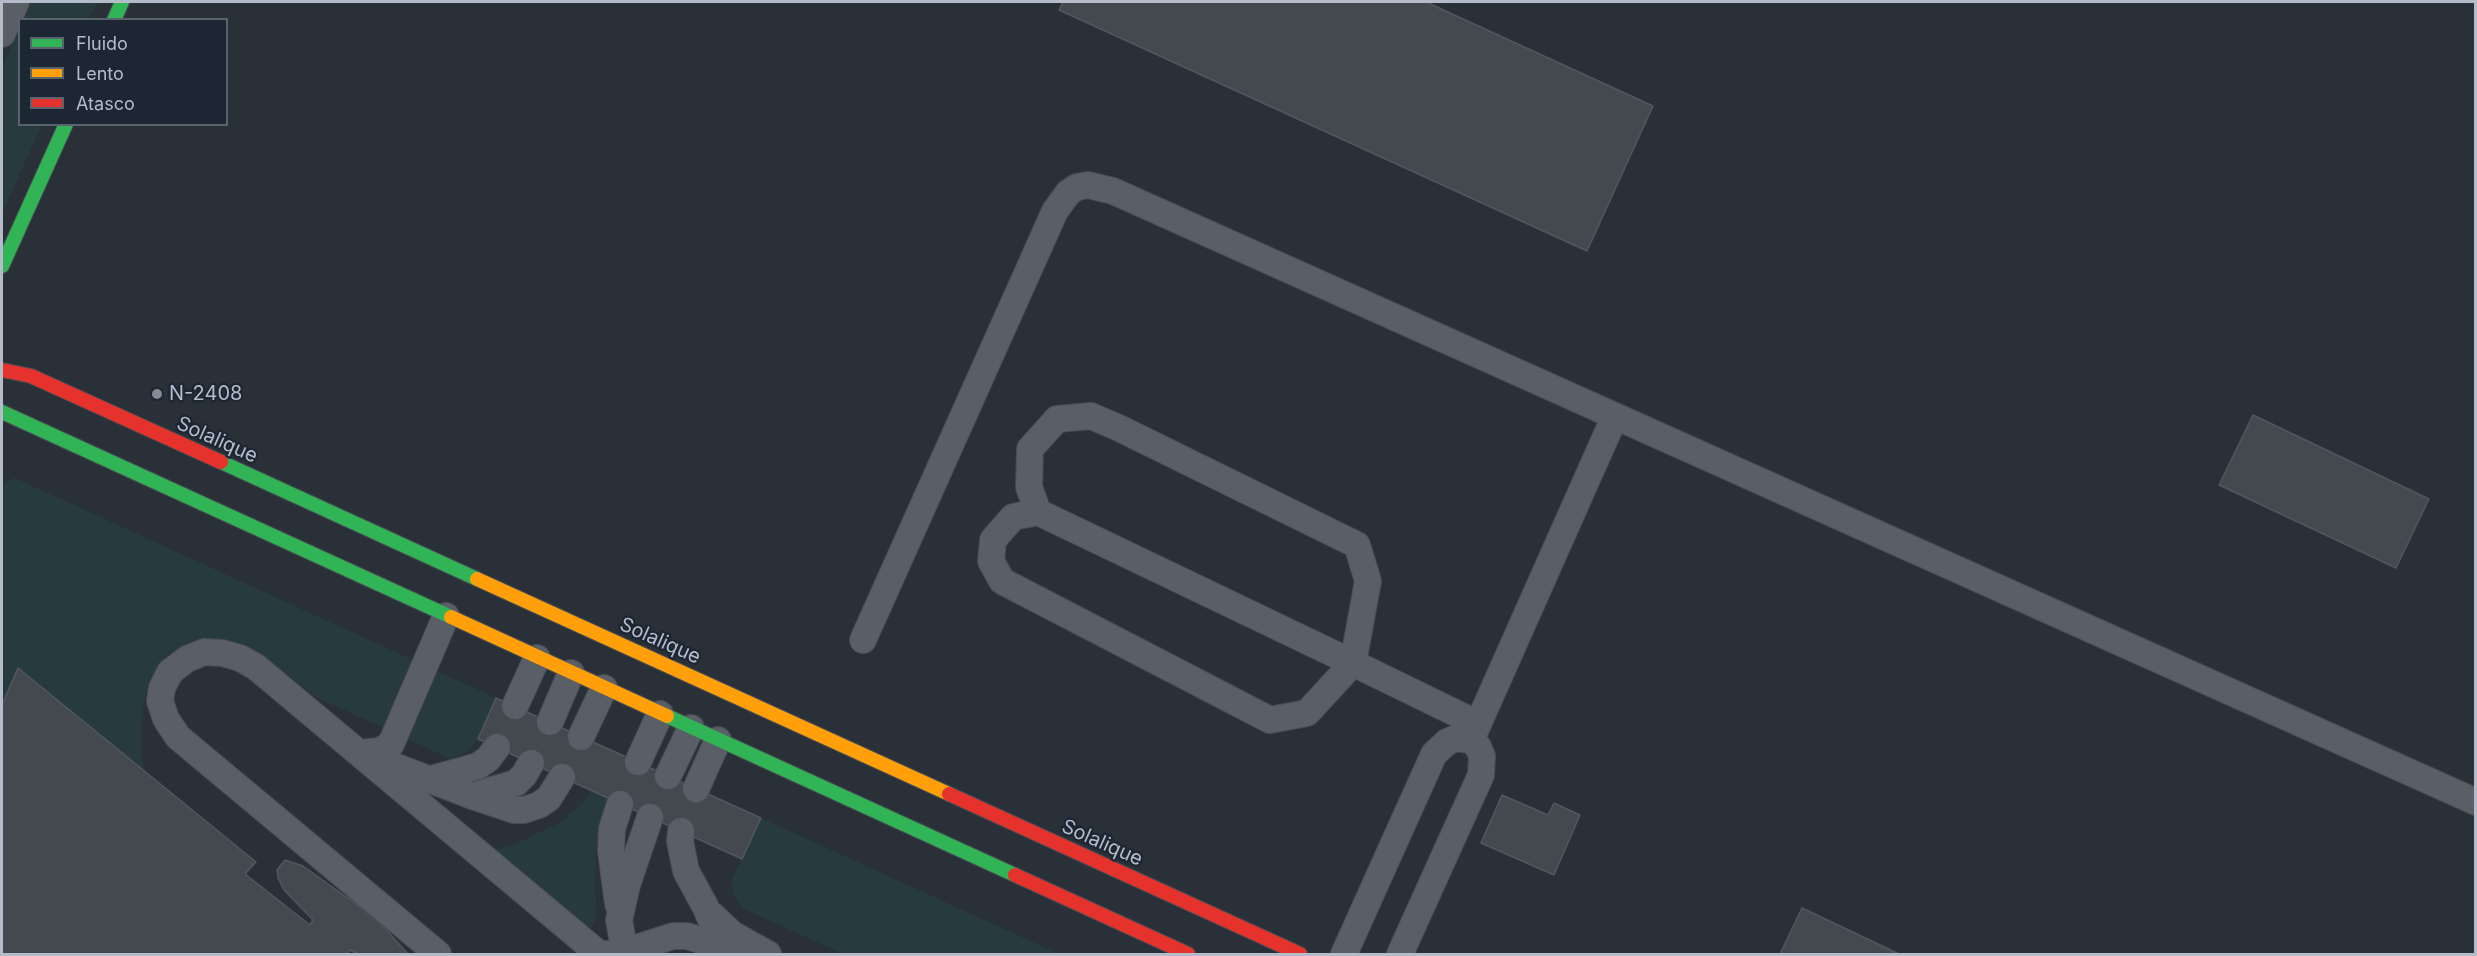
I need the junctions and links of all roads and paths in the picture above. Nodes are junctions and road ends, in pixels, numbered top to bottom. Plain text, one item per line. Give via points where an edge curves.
1 (16, 2) edge
2 (122, 2) edge
3 (115, 18) edge
4 (2, 34) edge
5 (65, 126) edge
6 (2, 266) edge
7 (2, 370) edge
8 (2, 412) edge
9 (1615, 416) junction
10 (1038, 512) junction
11 (446, 616) junction
12 (863, 640) dead end
13 (537, 658) junction
14 (1353, 663) junction
15 (572, 673) junction
16 (604, 688) junction
17 (515, 706) dead end
18 (660, 714) junction
19 (550, 722) dead end
20 (691, 728) junction
21 (1475, 732) junction
22 (581, 737) dead end
23 (718, 740) junction
24 (496, 747) dead end
25 (360, 753) junction
26 (639, 762) dead end
27 (531, 763) dead end
28 (668, 776) dead end
29 (562, 777) dead end
30 (428, 780) junction
31 (696, 789) dead end
32 (472, 796) junction
33 (2475, 802) edge
34 (620, 804) dead end
35 (650, 817) dead end
36 (681, 831) dead end
37 (705, 906) junction
38 (620, 920) junction
39 (597, 952) edge
40 (625, 953) edge
41 (438, 954) edge
42 (724, 954) edge
43 (768, 954) edge
44 (1188, 954) edge
45 (1300, 954) edge
46 (1344, 954) edge
47 (1400, 954) edge

1 - 4 lane
2 - 3 main road
5 - 6 main road
7 - 45 main road, Solalique via 31,376
8 - 11 main road
9 - 12 lane via 1113,192 1088,185 1077,187 1055,211
9 - 21 lane
9 - 33 lane
10 - 14 lane
10 - 14 lane via 1013,518 993,540 991,561 1002,581 1270,720 1307,713
10 - 14 lane via 1029,487 1030,449 1057,419 1091,416 1119,428 1357,545 1368,581
11 - 13 main road
11 - 25 lane via 391,744 380,751
13 - 15 main road
13 - 17 lane
14 - 21 lane
15 - 16 main road
15 - 19 lane
16 - 18 main road
16 - 22 lane
18 - 20 main road
18 - 26 lane
20 - 23 main road
20 - 28 lane
21 - 46 lane via 1451,740 1434,754
21 - 47 lane via 1482,756 1481,775
23 - 31 lane
23 - 44 main road
24 - 30 lane via 478,766
25 - 30 lane
25 - 39 lane
25 - 41 lane via 240,657 204,652 170,672 162,687 160,701 178,737
27 - 32 lane via 516,783
29 - 32 lane via 549,798 524,810
30 - 32 lane
34 - 38 lane via 611,851
35 - 38 lane via 627,885
36 - 37 lane via 686,871
37 - 42 lane
37 - 43 lane via 732,934
38 - 40 lane
39 - 40 lane
40 - 42 lane via 661,939 687,936

